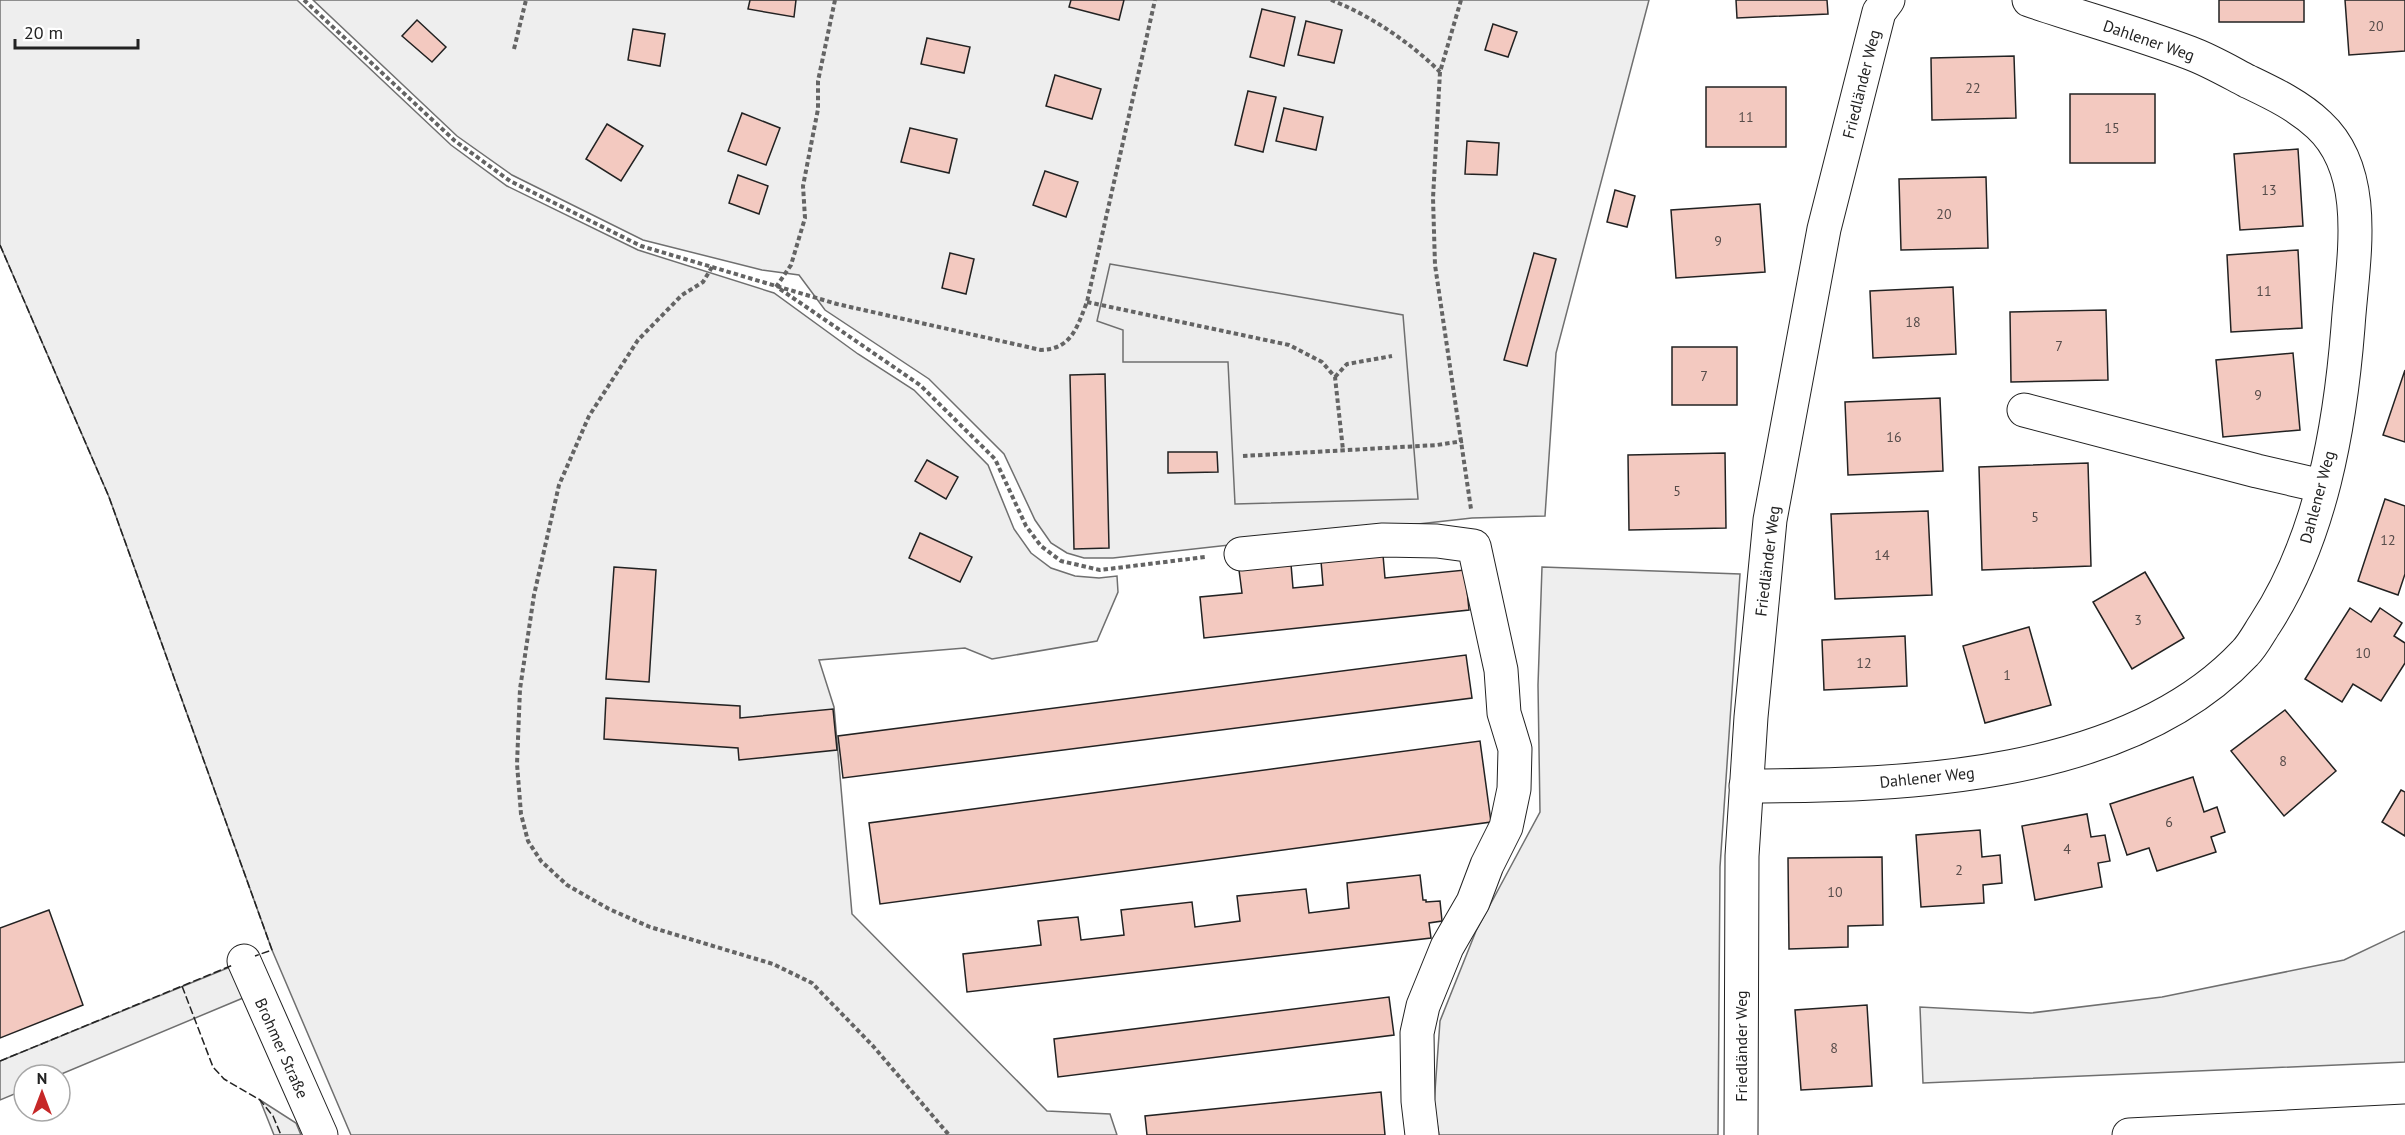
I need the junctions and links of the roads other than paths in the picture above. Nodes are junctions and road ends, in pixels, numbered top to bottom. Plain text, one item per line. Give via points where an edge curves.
1 (1888, 0) edge
2 (2029, 0) edge
3 (2024, 410) dead end
4 (2322, 486) junction
5 (1241, 554) road end
6 (1746, 786) junction
7 (244, 961) dead end
8 (2405, 1121) edge
9 (321, 1135) edge
10 (1422, 1135) edge
11 (1741, 1135) edge
12 (2129, 1135) edge

1 - 6 street, Friedländer Weg via 1879,12 1824,229 1772,508
2 - 4 street, Dahlener Weg via 2193,54 2286,100 2321,126 2343,159 2353,194 2354,244 2343,393
3 - 4 street
4 - 6 street, Dahlener Weg via 2302,550 2275,608 2247,651 2204,690 2161,716 2057,756 1999,769 1897,781
5 - 10 street via 1383,540 1474,546 1501,670 1504,713 1515,749 1514,789 1506,827 1473,902 1447,947 1423,1006 1417,1033
6 - 11 street, Friedländer Weg
7 - 9 street, Brohmer Straße
8 - 12 street

